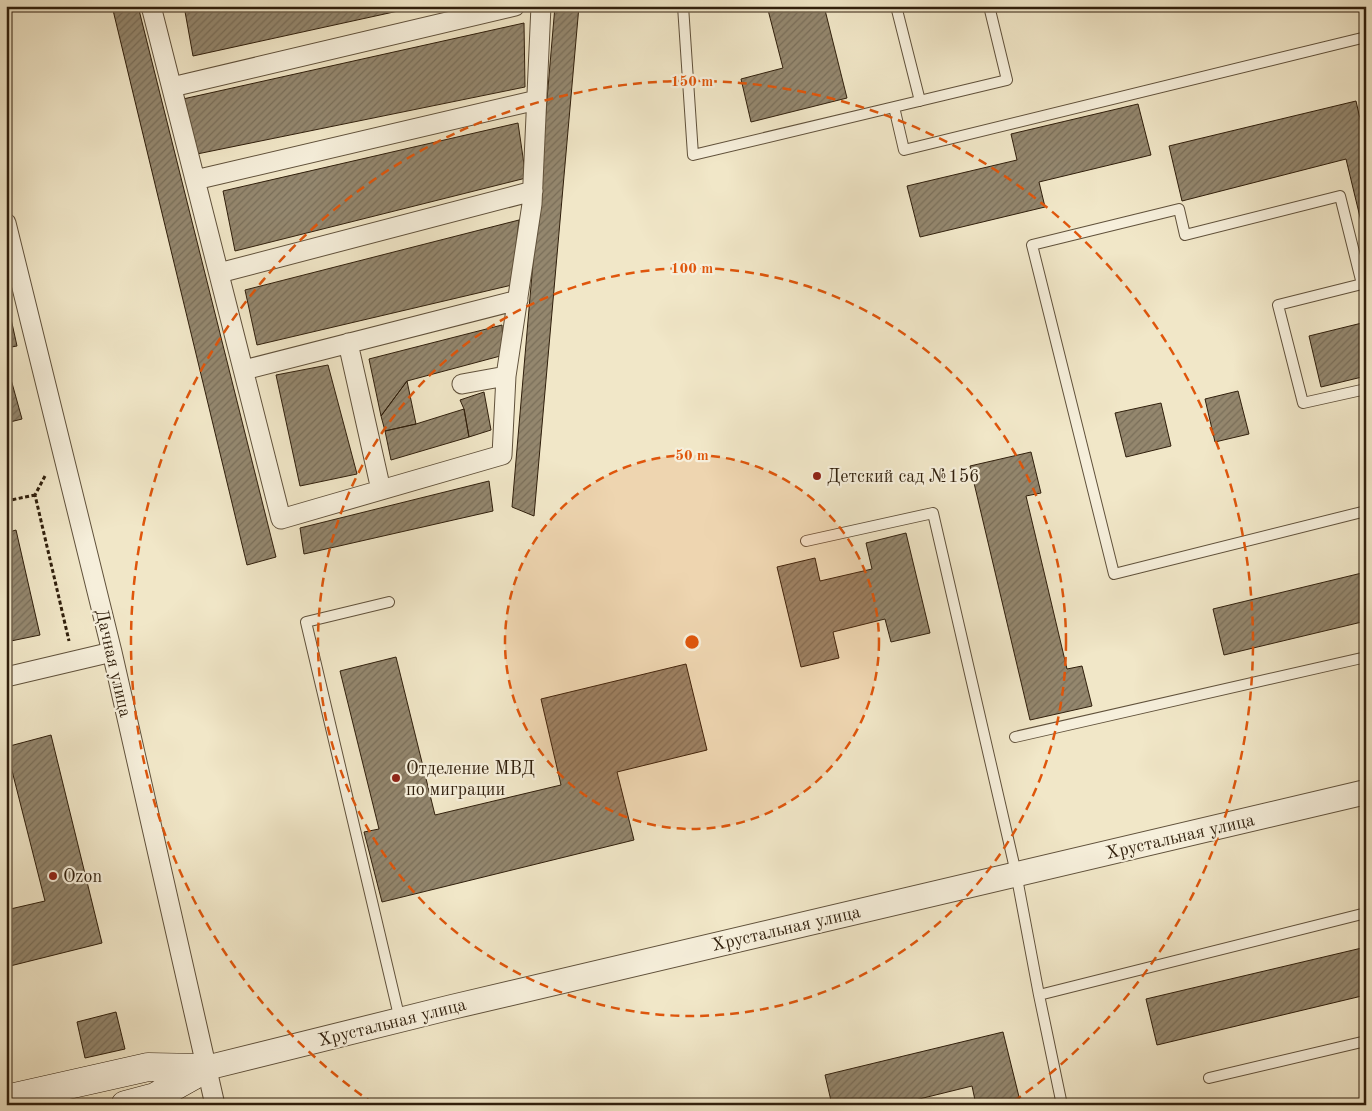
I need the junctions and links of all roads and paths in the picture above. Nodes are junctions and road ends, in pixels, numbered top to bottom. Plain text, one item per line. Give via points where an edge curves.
1 (152, 6) edge
2 (515, 6) edge
3 (542, 6) edge
4 (684, 6) edge
5 (896, 6) edge
6 (989, 6) edge
7 (1366, 38) edge
8 (172, 87) junction
9 (537, 100) junction
10 (920, 101) junction
11 (894, 107) junction
12 (195, 180) junction
13 (533, 191) junction
14 (8, 235) edge
15 (219, 273) junction
16 (518, 300) junction
17 (348, 343) junction
18 (244, 370) junction
19 (506, 376) junction
20 (462, 384) dead end
21 (1366, 389) edge
22 (61, 447) junction
23 (382, 490) junction
24 (35, 495) junction
25 (6, 501) edge
26 (1366, 511) edge
27 (806, 542) dead end
28 (390, 602) dead end
29 (112, 652) junction
30 (1366, 657) edge
31 (74, 661) junction
32 (6, 677) edge
33 (1015, 737) dead end
34 (1366, 792) edge
35 (1016, 873) junction
36 (1366, 913) edge
37 (1038, 995) junction
38 (400, 1021) junction
39 (1366, 1041) edge
40 (206, 1068) junction
41 (1209, 1078) dead end
42 (6, 1099) edge
43 (125, 1105) edge
44 (215, 1105) edge
45 (1062, 1105) edge

1 - 8 street
2 - 8 street
3 - 9 street
4 - 11 lane via 693,155
5 - 10 lane
6 - 10 lane via 1007,80
7 - 11 lane via 904,150
8 - 12 street
9 - 12 street
9 - 13 street
10 - 11 lane
12 - 15 street
13 - 15 street
13 - 16 street
14 - 22 street, Дачная улица
15 - 18 street
16 - 17 street
16 - 19 street
17 - 18 street
17 - 23 street
18 - 23 street via 281,518
19 - 20 street
19 - 23 street via 502,455
21 - 26 lane via 1303,403 1278,305 1362,284 1340,196 1185,234 1179,209 1032,245 1114,574
22 - 24 path
22 - 29 street, Дачная улица
24 - 25 path
24 - 31 path
27 - 35 lane via 934,513
28 - 38 lane via 306,622
29 - 31 street
29 - 40 street, Дачная улица
30 - 33 lane
31 - 32 street
34 - 35 street, Хрустальная улица
35 - 37 lane
35 - 38 street, Хрустальная улица
36 - 37 lane
37 - 45 lane
38 - 40 street, Хрустальная улица
39 - 41 lane
40 - 42 main road, Хрустальная улица via 148,1067
40 - 43 main road, Хрустальная улица via 155,1097
40 - 44 street, Дачная улица

